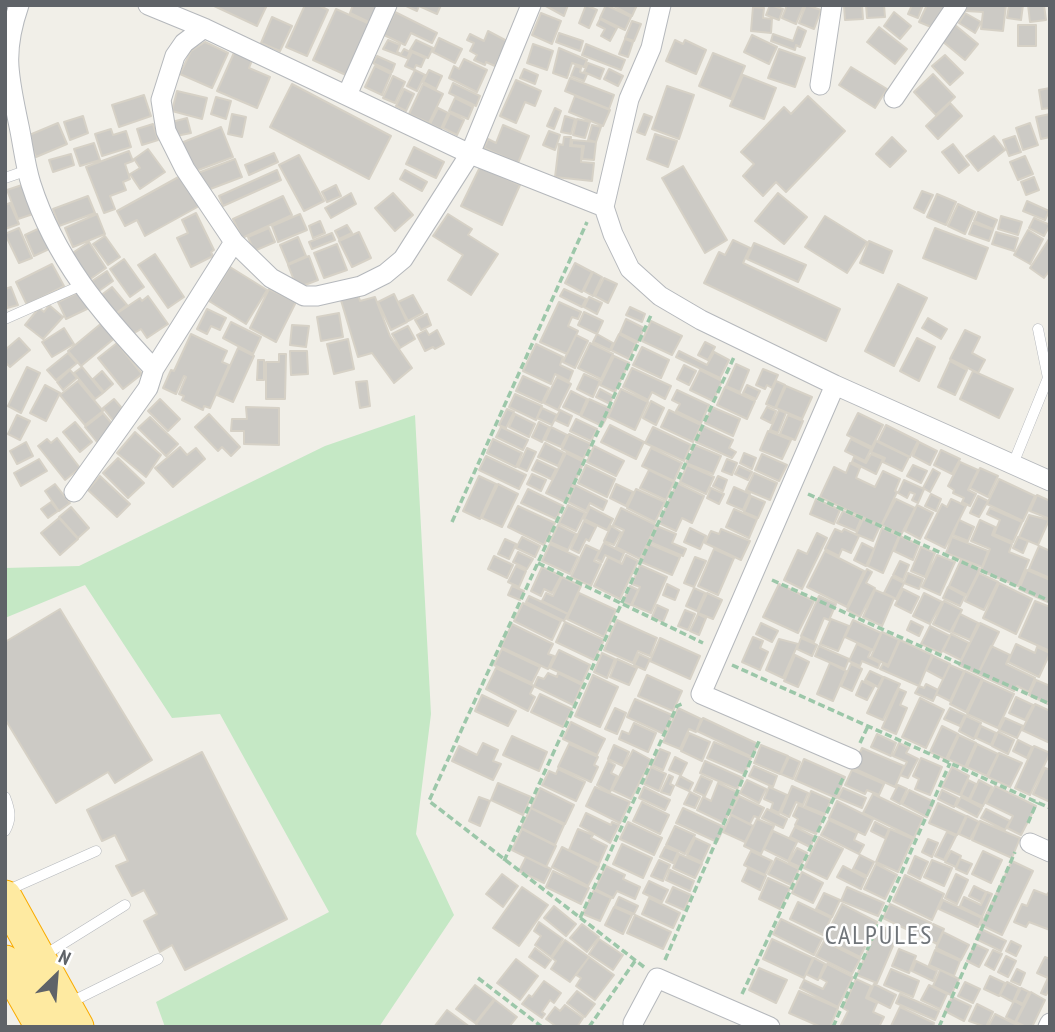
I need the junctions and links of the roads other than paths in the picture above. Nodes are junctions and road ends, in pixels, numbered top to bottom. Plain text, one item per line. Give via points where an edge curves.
1 (19, 5) edge
2 (148, 5) edge
3 (387, 5) edge
4 (531, 5) edge
5 (661, 5) edge
6 (832, 5) edge
7 (957, 5) edge
8 (204, 28) junction
9 (820, 85) dead end
10 (347, 95) junction
11 (894, 98) dead end
12 (470, 154) junction
13 (28, 170) junction
14 (5, 178) edge
15 (600, 206) junction
16 (234, 242) junction
17 (82, 285) junction
18 (5, 320) edge
19 (1038, 329) dead end
20 (154, 369) junction
21 (835, 385) junction
22 (1013, 464) junction
23 (1050, 481) edge
24 (74, 492) dead end
25 (852, 759) road end
26 (5, 797) edge
27 (5, 831) edge
28 (1024, 841) road end
29 (96, 852) dead end
30 (1050, 852) edge
31 (5, 891) edge
32 (5, 897) edge
33 (125, 905) dead end
34 (40, 958) junction
35 (158, 959) dead end
36 (5, 962) edge
37 (62, 1019) edge
38 (633, 1023) dead end
39 (770, 1027) edge

1 - 13 street via 9,33 8,60
2 - 8 street
3 - 10 street
4 - 12 street
5 - 15 street
6 - 9 street
7 - 11 street
8 - 10 street
8 - 16 street via 175,55 162,100 166,131 185,169
10 - 12 street
12 - 15 street
12 - 16 street via 403,259 361,286 304,296 271,278
13 - 14 lane
13 - 17 street via 47,226
15 - 21 street via 630,269 660,296
16 - 20 street
17 - 18 lane
17 - 20 street
19 - 22 lane via 1048,378
20 - 24 street via 148,388
21 - 22 street
21 - 25 street via 701,694
22 - 23 street
26 - 27 lane via 10,821
28 - 30 street
29 - 31 lane
32 - 34 highway
33 - 34 lane
34 - 37 highway
35 - 37 lane
36 - 37 highway
38 - 39 street via 657,978

